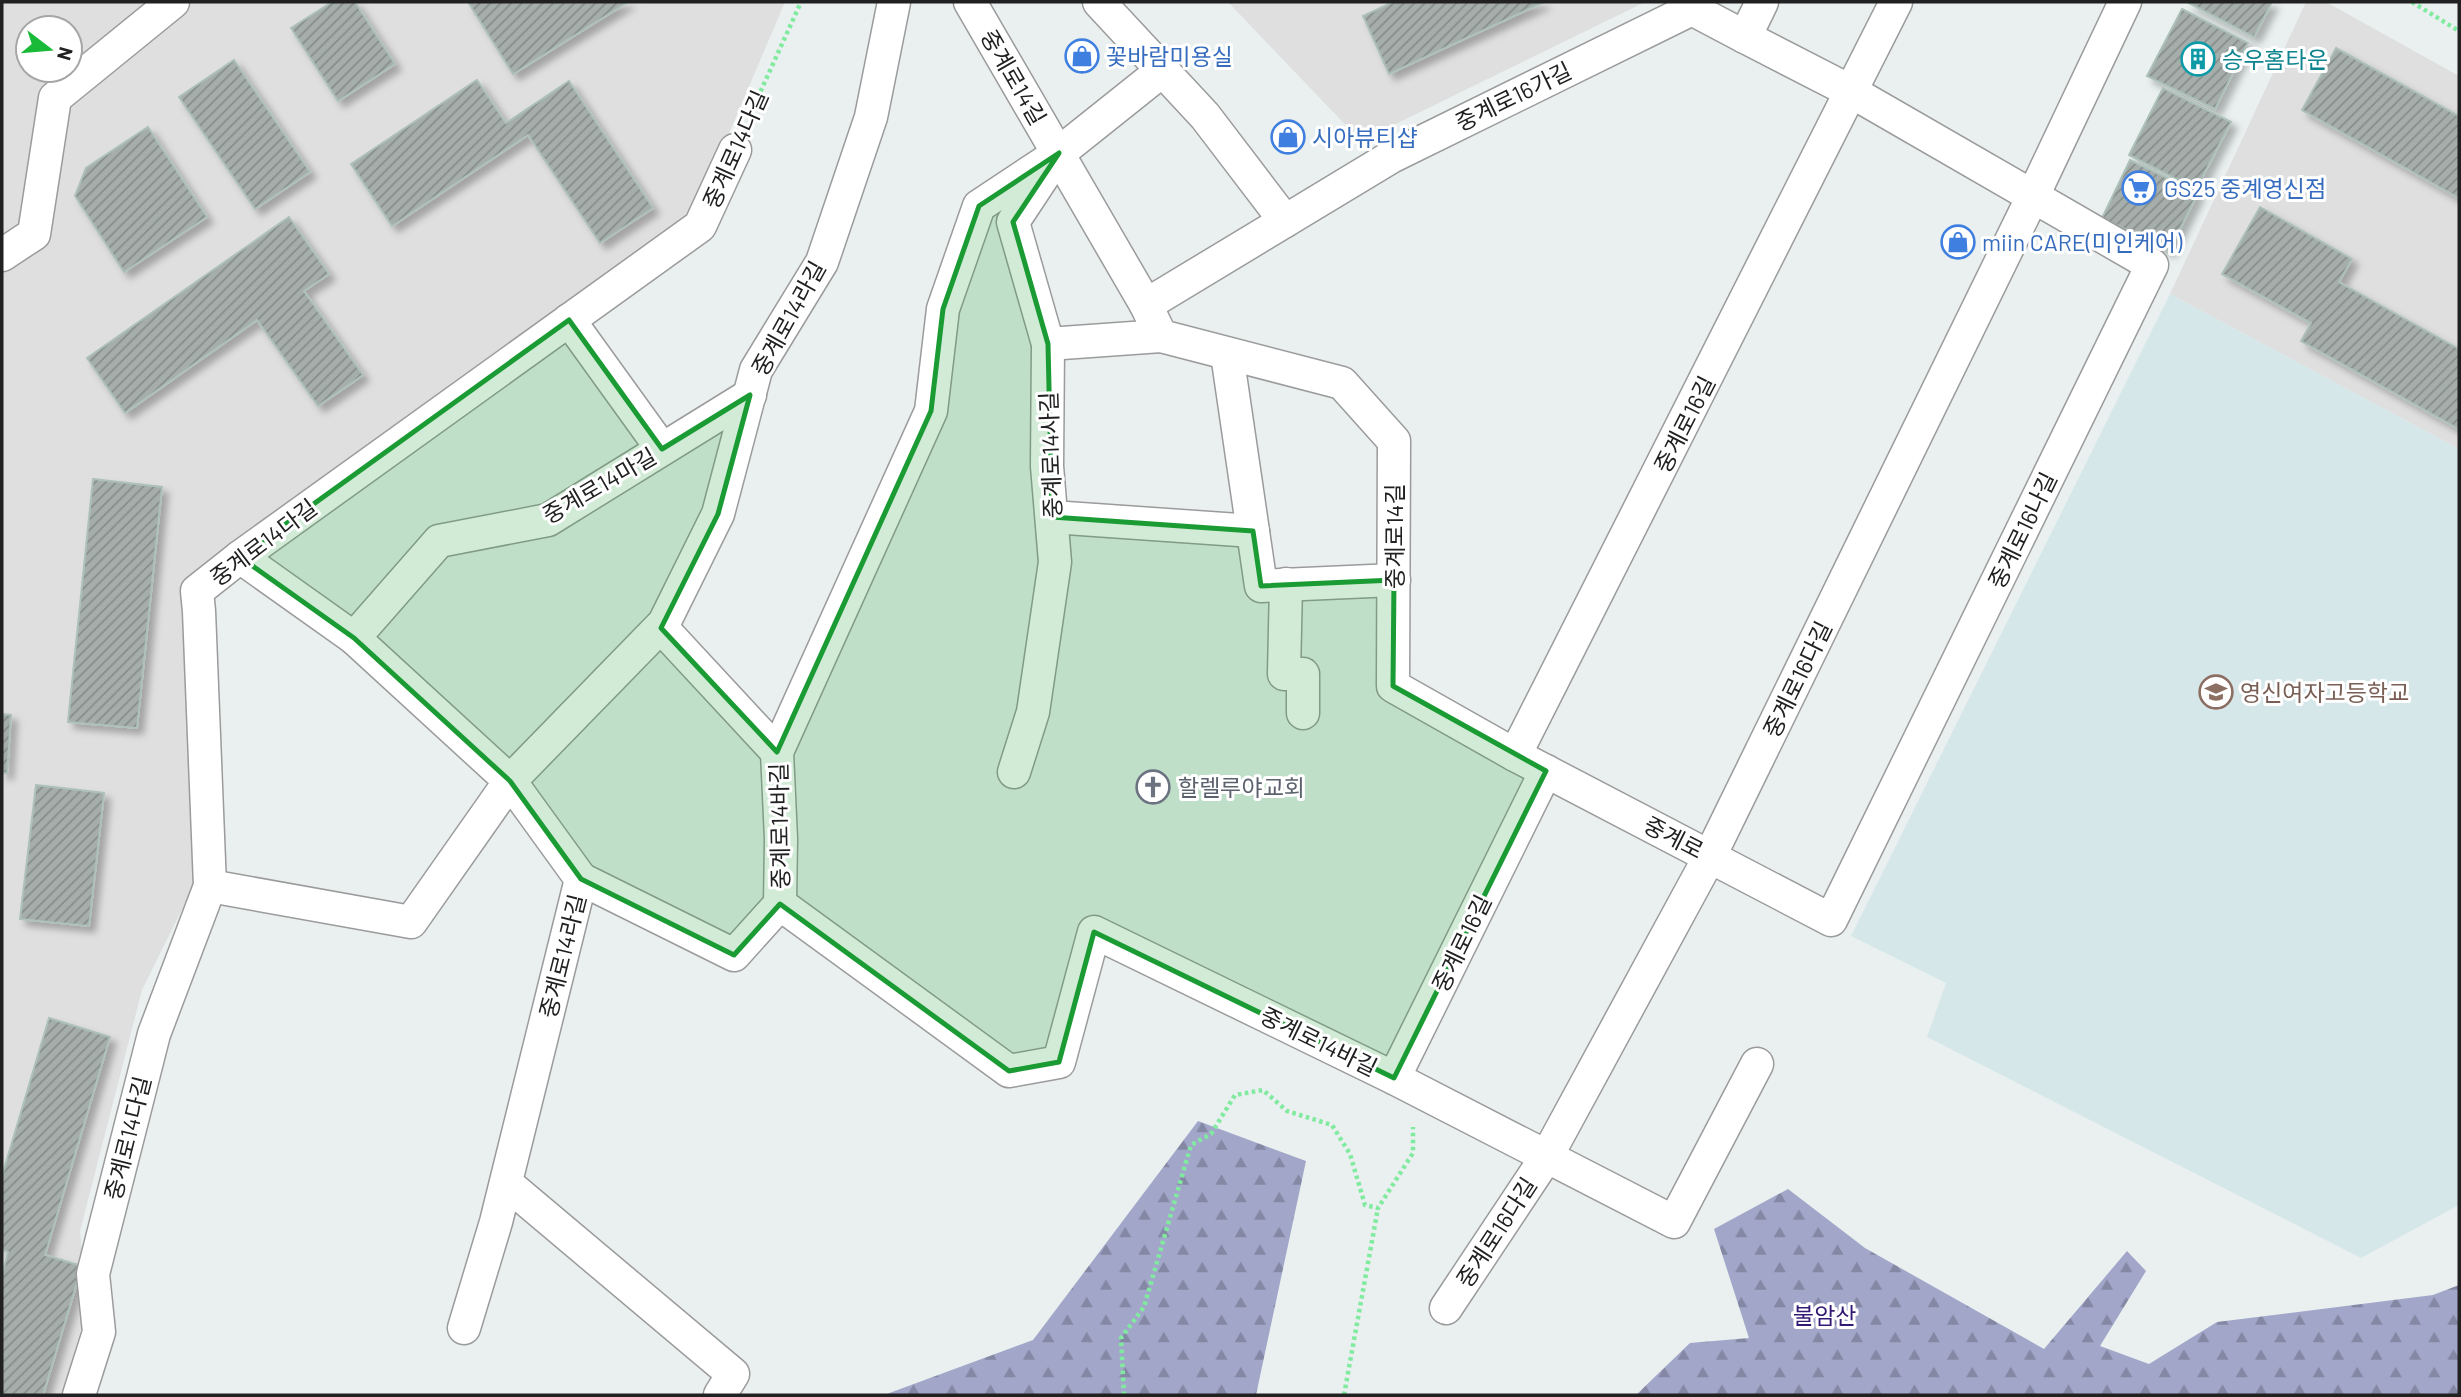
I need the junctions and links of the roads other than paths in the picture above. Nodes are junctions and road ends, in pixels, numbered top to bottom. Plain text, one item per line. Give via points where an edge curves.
1 (173, 2) edge
2 (894, 2) edge
3 (970, 2) edge
4 (1099, 2) edge
5 (1762, 2) edge
6 (1896, 2) edge
7 (2125, 2) edge
8 (1745, 37) junction
9 (1163, 70) junction
10 (1852, 92) junction
11 (735, 150) road end
12 (1059, 153) junction
13 (2033, 196) junction
14 (1285, 221) junction
15 (2, 255) edge
16 (1146, 305) junction
17 (569, 320) junction
18 (1161, 336) junction
19 (1048, 344) junction
20 (1227, 354) junction
21 (750, 395) junction
22 (662, 449) junction
23 (1052, 517) junction
24 (1253, 531) junction
25 (240, 557) junction
26 (1394, 580) junction
27 (1286, 584) junction
28 (660, 627) junction
29 (354, 638) junction
30 (1303, 713) dead end
31 (777, 752) junction
32 (1516, 755) junction
33 (1546, 771) junction
34 (1014, 772) dead end
35 (510, 781) junction
36 (1710, 856) junction
37 (581, 879) junction
38 (210, 886) junction
39 (780, 904) junction
40 (1831, 920) joint
41 (1757, 1064) dead end
42 (1403, 1082) junction
43 (1547, 1156) junction
44 (506, 1183) junction
45 (1446, 1308) dead end
46 (464, 1328) dead end
47 (79, 1395) edge
48 (720, 1395) edge

1 - 15 street via 55,98 34,234
2 - 21 street, 중계로14라길 via 871,117 822,262 756,370
3 - 12 street, 중계로14길
4 - 9 street
5 - 8 street
6 - 10 street, 중계로16길
7 - 13 street
8 - 10 street
8 - 14 street, 중계로16가길 via 1692,9 1391,157
9 - 12 street, 중계로14길
9 - 14 street via 1205,116
10 - 13 street, 중계로16나길
10 - 32 street, 중계로16길
11 - 17 street, 중계로14다길 via 700,226
12 - 16 street, 중계로14길
12 - 19 street, 중계로14사길 via 1013,222
12 - 31 street, 중계로14바길 via 979,206 943,309 931,411
13 - 36 street, 중계로16다길
13 - 40 street, 중계로16나길 via 2152,264
14 - 16 street, 중계로16가길
16 - 18 street, 중계로14길
17 - 22 street
17 - 25 street, 중계로14다길
18 - 19 street, 중계로14길
18 - 20 street, 중계로14길
19 - 23 street, 중계로14사길 via 1047,466
20 - 24 street
20 - 26 street, 중계로14길 via 1342,383 1394,441
21 - 22 street, 중계로14마길
21 - 28 street, 중계로14라길 via 718,514
22 - 29 street, 중계로14마길 via 548,520 439,541
23 - 24 street
23 - 34 street, 중계로14사길 via 1055,562 1032,712
24 - 27 street via 1261,586
25 - 29 street
25 - 38 street, 중계로14다길 via 197,591
26 - 27 street
26 - 32 street, 중계로14길 via 1393,686
27 - 30 street via 1284,674 1303,674
28 - 31 street
28 - 35 street, 중계로14라길
29 - 35 street
31 - 39 street, 중계로14바길
32 - 33 street, 중계로
33 - 36 street, 중계로
33 - 42 street, 중계로16길
35 - 37 street
35 - 38 street via 411,922
36 - 40 street, 중계로
36 - 43 street, 중계로16다길
37 - 39 street, 중계로14라길 via 734,955
37 - 44 street, 중계로14라길
38 - 47 street, 중계로14다길 via 150,1047 93,1274 99,1332
39 - 42 street, 중계로14바길 via 1009,1071 1059,1062 1094,932
41 - 43 street, 중계로16다길 via 1674,1222
42 - 43 street
43 - 45 street, 중계로16다길
44 - 46 street, 중계로14라길
44 - 48 street via 733,1374

